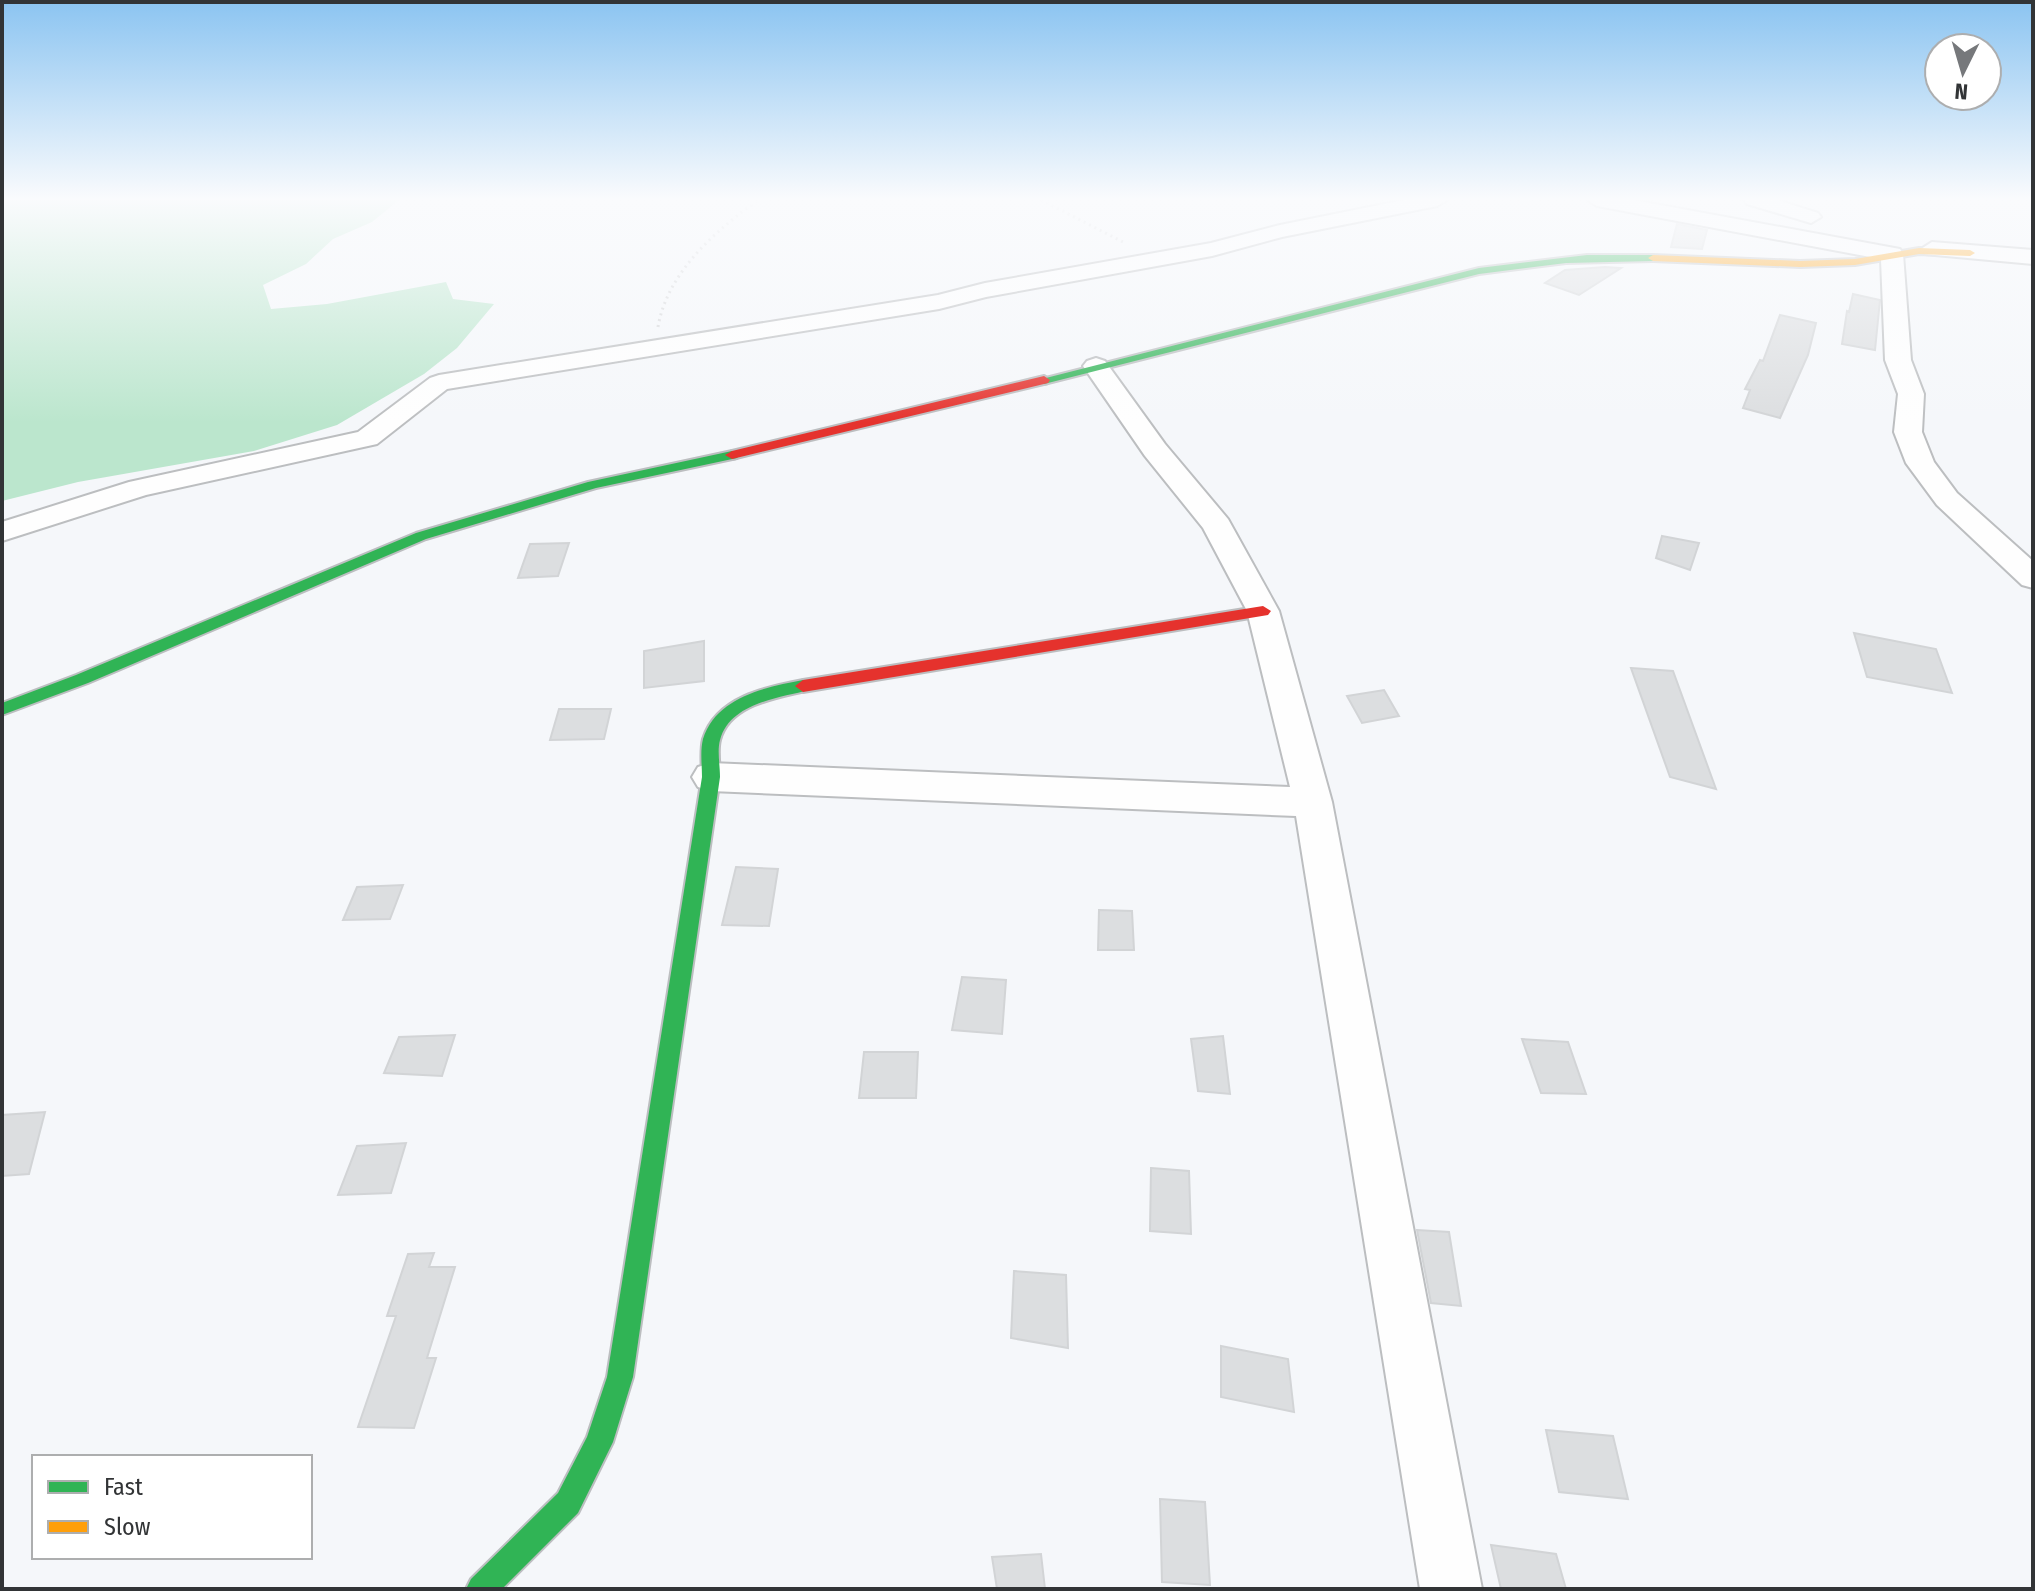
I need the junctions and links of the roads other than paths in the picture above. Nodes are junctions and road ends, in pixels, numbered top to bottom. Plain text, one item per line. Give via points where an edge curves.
1 (1076, 274) edge
2 (1475, 274) edge
3 (1893, 274) edge
4 (1096, 366) junction
5 (2, 532) edge
6 (2033, 578) edge
7 (1263, 611) junction
8 (2, 709) edge
9 (711, 777) junction
10 (1313, 802) junction
11 (481, 1589) edge
12 (1451, 1589) edge

1 - 5 street via 939,302 439,383 367,438 139,488
2 - 4 street
3 - 6 street via 1898,360 1911,394 1908,432 1920,463 1947,499
4 - 7 street via 1217,525
4 - 8 street via 593,485 421,536
7 - 9 street via 774,691 730,712 712,737
7 - 10 street
9 - 10 street
9 - 11 street via 620,1377 599,1442 568,1503
10 - 12 street

